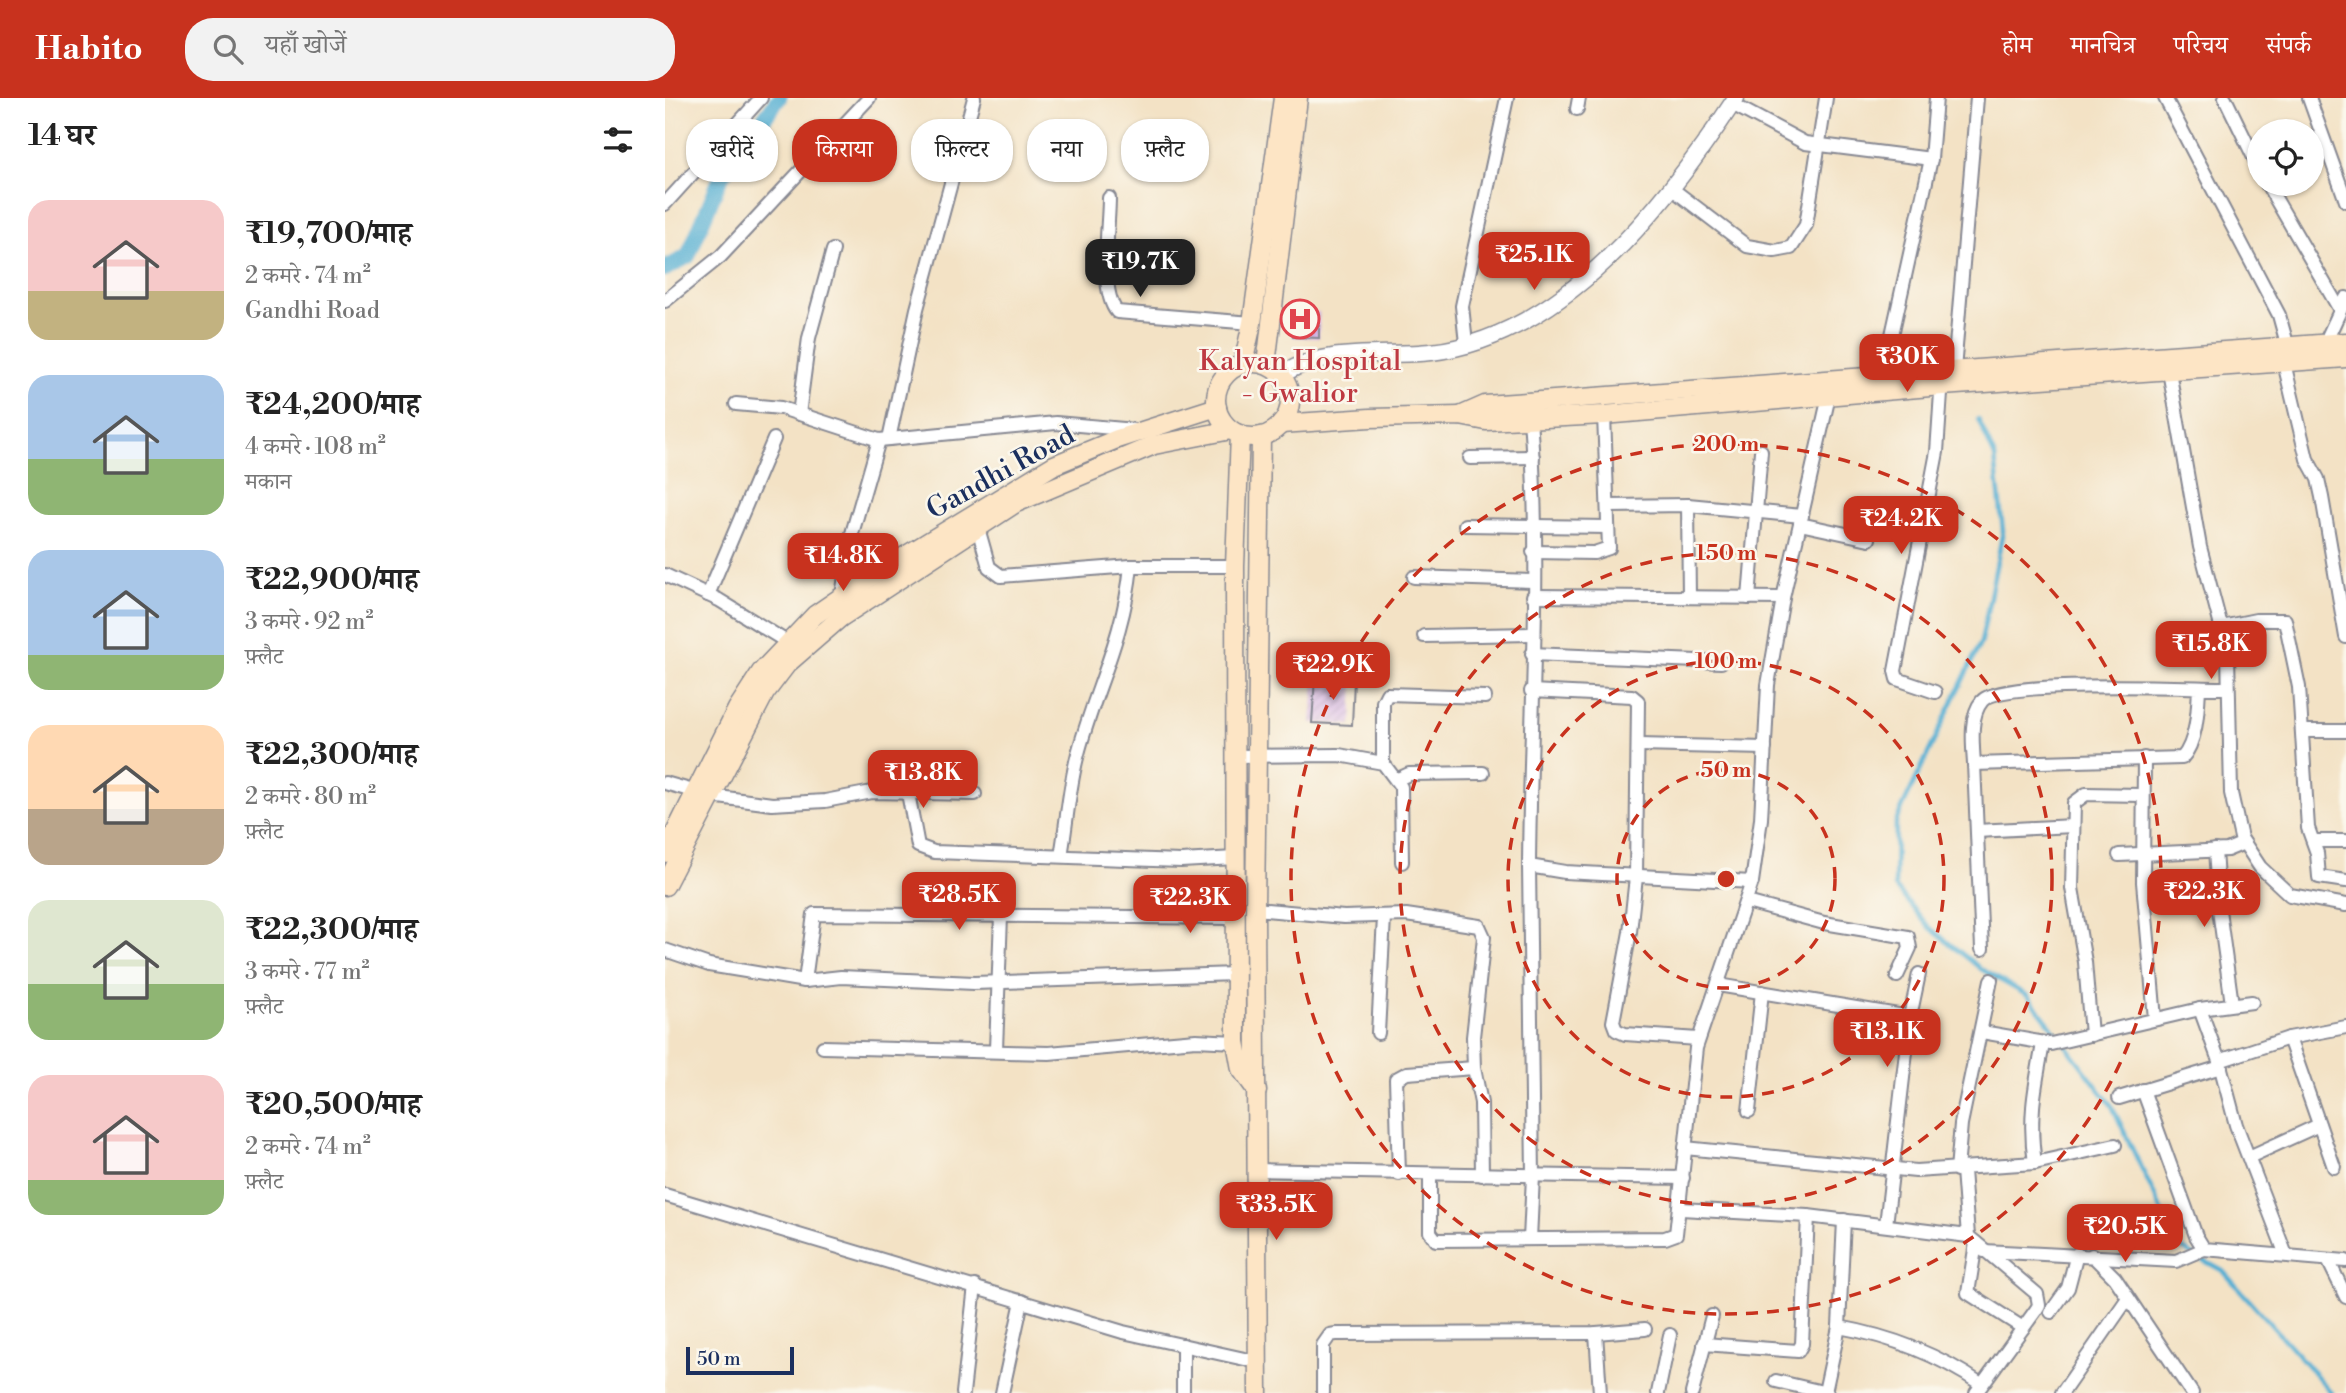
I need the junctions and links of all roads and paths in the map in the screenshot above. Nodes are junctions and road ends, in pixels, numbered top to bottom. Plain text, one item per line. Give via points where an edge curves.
1 (761, 98) edge
2 (869, 98) edge
3 (974, 98) edge
4 (1283, 98) edge
5 (1298, 98) edge
6 (1507, 98) edge
7 (1826, 98) edge
8 (1936, 98) edge
9 (1977, 98) edge
10 (2165, 98) edge
11 (2225, 98) edge
12 (2309, 98) edge
13 (1734, 101) edge
14 (2247, 143) edge
15 (1819, 146) junction
16 (1931, 159) junction
17 (1671, 188) junction
18 (2274, 196) edge
19 (1109, 198) dead end
20 (2346, 201) edge
21 (665, 204) edge
22 (833, 250) dead end
23 (2346, 298) edge
24 (665, 301) edge
25 (2340, 310) junction
26 (1252, 323) junction
27 (2346, 342) edge
28 (1466, 343) junction
29 (2325, 343) junction
30 (2288, 357) junction
31 (2346, 358) edge
32 (1243, 365) junction
33 (1266, 365) junction
34 (2169, 371) junction
35 (1946, 375) junction
36 (1281, 376) junction
37 (1881, 384) junction
38 (1829, 396) junction
39 (736, 404) dead end
40 (1217, 407) junction
41 (799, 414) junction
42 (1604, 415) junction
43 (1460, 416) junction
44 (1530, 419) junction
45 (1281, 425) junction
46 (1236, 432) junction
47 (1261, 436) junction
48 (1149, 438) junction
49 (774, 439) dead end
50 (884, 440) junction
51 (1761, 451) dead end
52 (1533, 457) junction
53 (1470, 458) dead end
54 (1688, 505) junction
55 (1609, 506) junction
56 (1755, 512) junction
57 (1801, 520) junction
58 (1465, 526) dead end
59 (1533, 526) junction
60 (1608, 527) junction
61 (978, 528) junction
62 (1869, 540) dead end
63 (1533, 552) junction
64 (1131, 566) junction
65 (1235, 566) junction
66 (665, 575) edge
67 (1413, 577) dead end
68 (1533, 581) junction
69 (708, 595) junction
70 (842, 596) junction
71 (1533, 596) junction
72 (1689, 597) junction
73 (1749, 598) junction
74 (1783, 598) junction
75 (2222, 627) junction
76 (1533, 634) junction
77 (1424, 636) dead end
78 (2346, 637) edge
79 (787, 642) junction
80 (1532, 654) junction
81 (1721, 662) dead end
82 (2199, 688) junction
83 (2228, 688) junction
84 (1531, 691) junction
85 (1935, 692) dead end
86 (1485, 697) dead end
87 (2303, 731) junction
88 (2346, 731) edge
89 (1639, 745) junction
90 (1766, 748) junction
91 (1235, 756) junction
92 (1257, 757) junction
93 (2144, 758) junction
94 (1383, 763) junction
95 (1973, 764) junction
96 (1483, 773) dead end
97 (1398, 779) junction
98 (665, 783) edge
99 (908, 793) junction
100 (704, 794) junction
101 (975, 794) dead end
102 (2141, 795) junction
103 (2073, 826) junction
104 (1977, 831) junction
105 (2313, 841) junction
106 (2346, 841) edge
107 (2244, 843) junction
108 (2215, 850) junction
109 (665, 853) edge
110 (2119, 855) dead end
111 (2143, 855) junction
112 (1061, 856) junction
113 (1235, 858) junction
114 (1402, 862) dead end
115 (1529, 866) junction
116 (1636, 877) junction
117 (2346, 881) edge
118 (1752, 882) junction
119 (665, 886) edge
120 (1747, 902) junction
121 (2346, 906) edge
122 (1255, 909) junction
123 (1001, 916) junction
124 (1384, 917) junction
125 (1235, 918) junction
126 (1982, 949) dead end
127 (665, 950) edge
128 (1235, 974) junction
129 (1919, 974) dead end
130 (1897, 976) dead end
131 (1991, 980) dead end
132 (805, 981) junction
133 (997, 983) junction
134 (1718, 985) junction
135 (1762, 992) junction
136 (2252, 1002) dead end
137 (2232, 1004) junction
138 (2200, 1009) junction
139 (1910, 1017) junction
140 (2155, 1019) junction
141 (2346, 1027) edge
142 (1982, 1032) junction
143 (1378, 1033) dead end
144 (2091, 1035) junction
145 (2289, 1038) junction
146 (1698, 1039) junction
147 (1236, 1042) junction
148 (2053, 1044) junction
149 (823, 1046) dead end
150 (996, 1049) junction
151 (2220, 1064) junction
152 (1473, 1068) junction
153 (2143, 1090) junction
154 (1257, 1091) junction
155 (2119, 1098) dead end
156 (1749, 1111) dead end
157 (2319, 1125) junction
158 (2115, 1145) dead end
159 (1685, 1148) junction
160 (2249, 1157) junction
161 (2035, 1163) junction
162 (2334, 1167) dead end
163 (1255, 1170) junction
164 (1891, 1170) junction
165 (1960, 1170) junction
166 (1399, 1174) junction
167 (1430, 1174) junction
168 (1482, 1175) junction
169 (1533, 1175) junction
170 (1683, 1178) junction
171 (665, 1195) edge
172 (1681, 1209) junction
173 (1808, 1216) junction
174 (1844, 1220) junction
175 (1886, 1225) junction
176 (1531, 1239) junction
177 (1976, 1243) junction
178 (2204, 1249) junction
179 (2077, 1254) junction
180 (2092, 1255) junction
181 (2286, 1255) junction
182 (2328, 1260) junction
183 (2346, 1261) edge
184 (975, 1286) junction
185 (2346, 1297) edge
186 (2128, 1298) junction
187 (1022, 1301) junction
188 (2051, 1312) dead end
189 (1712, 1316) dead end
190 (1839, 1327) junction
191 (2023, 1328) junction
192 (1645, 1329) dead end
193 (1596, 1333) junction
194 (1670, 1335) dead end
195 (1184, 1345) junction
196 (1704, 1345) junction
197 (1258, 1362) junction
198 (1776, 1381) dead end
199 (1792, 1388) edge
200 (1979, 1388) edge
201 (1826, 1392) edge
202 (963, 1393) edge
203 (1002, 1393) edge
204 (1183, 1393) edge
205 (1258, 1393) edge
206 (1324, 1393) edge
207 (1600, 1393) edge
208 (1658, 1393) edge
209 (1692, 1393) edge
210 (2062, 1393) edge
211 (2192, 1393) edge

1 - 21 street
2 - 24 street via 721,256
3 - 50 street
4 - 26 main road
5 - 33 main road
6 - 28 street via 1462,306
7 - 15 street
8 - 16 street
9 - 35 street
10 - 30 street via 2279,315
11 - 14 street
12 - 20 street
13 - 15 street via 1805,143
13 - 17 street
15 - 16 street
15 - 17 street via 1806,225 1791,248 1776,251 1747,246
16 - 37 street
17 - 28 street via 1637,231 1536,314 1505,331
18 - 25 street
19 - 26 street via 1107,287 1117,312
22 - 41 street via 809,338
23 - 25 street
25 - 29 street
26 - 32 main road
27 - 29 main road
28 - 36 street via 1432,352 1359,355 1296,365
29 - 30 main road
30 - 31 main road
30 - 34 main road
30 - 35 main road
30 - 78 street via 2307,459 2322,497
32 - 33 main road
32 - 40 main road via 1233,369 1219,386
33 - 36 main road
34 - 35 main road
34 - 75 street via 2200,547
35 - 37 main road
35 - 85 street via 1937,452 1895,671 1902,682
36 - 45 main road via 1290,406
37 - 38 main road
37 - 43 main road via 1485,405
38 - 42 main road
38 - 57 street
39 - 41 street
40 - 46 main road
40 - 48 main road, Gandhi Road
41 - 50 street
42 - 44 main road
42 - 55 street
43 - 44 main road via 1486,421
43 - 45 main road
44 - 52 street
45 - 47 main road
46 - 47 main road
46 - 48 main road
46 - 65 main road
47 - 92 main road
48 - 50 street via 1056,423
48 - 61 main road via 1016,503
48 - 70 main road, Gandhi Road via 1054,465
49 - 69 street
50 - 70 street via 846,556
51 - 56 street
52 - 53 street
52 - 59 street
54 - 55 street
54 - 56 street
54 - 72 street
55 - 60 street
56 - 57 street
56 - 73 street
57 - 62 street
57 - 74 street
58 - 59 street
59 - 60 street
59 - 63 street
60 - 63 street via 1609,548 1605,551
61 - 64 street via 989,567 1001,576
61 - 100 main road via 840,618 787,664
63 - 68 street
64 - 65 street
64 - 112 street via 1127,605 1111,663 1078,752
65 - 91 main road
66 - 69 street
67 - 68 street
68 - 71 street
69 - 79 street
70 - 79 main road, Gandhi Road
71 - 72 street
71 - 76 street
72 - 73 street
73 - 74 street
74 - 90 street via 1768,685
75 - 83 street
75 - 87 street via 2285,620
76 - 77 street
76 - 80 street
79 - 100 main road, Gandhi Road via 737,709
80 - 81 street
80 - 84 street
82 - 83 street
82 - 93 street via 2187,752 2182,758
82 - 95 street via 1997,692 1976,710
83 - 107 street via 2231,793
84 - 89 street via 1635,698
84 - 115 street
86 - 94 street via 1387,694 1383,702
87 - 88 street
87 - 105 street via 2308,828
89 - 90 street
89 - 116 street
90 - 118 street
91 - 92 street
91 - 113 main road
92 - 94 street via 1339,755
92 - 122 main road
93 - 95 street
93 - 102 street
94 - 97 street
95 - 104 street
96 - 97 street via 1409,774
97 - 114 street
98 - 100 street
99 - 100 street via 872,792 772,804
99 - 101 street
99 - 112 street via 918,846 934,852
100 - 109 main road, Gandhi Road
100 - 119 main road
102 - 103 street via 2081,795 2074,803
102 - 111 street
103 - 104 street
103 - 144 street via 2072,888 2085,961
104 - 126 street
105 - 106 street
105 - 117 street via 2319,877
107 - 108 street
107 - 121 street via 2260,867 2290,895
108 - 111 street
108 - 137 street
110 - 111 street
111 - 140 street
112 - 113 street via 1181,862
113 - 125 main road
115 - 116 street
115 - 169 street
116 - 118 street
116 - 146 street via 1613,1012 1616,1030
118 - 120 street
120 - 130 street via 1823,923 1908,937 1910,948
120 - 134 street
122 - 124 street
122 - 154 main road
123 - 125 street
123 - 132 street via 814,914
123 - 133 street
124 - 143 street
124 - 152 street via 1473,923 1483,931
125 - 128 main road
127 - 132 street via 709,965
128 - 133 street
128 - 147 main road
129 - 139 street
131 - 142 street
132 - 133 street via 841,977
133 - 150 street
134 - 135 street
134 - 146 street
135 - 139 street
135 - 156 street
136 - 137 street
137 - 138 street
138 - 140 street
138 - 151 street
139 - 164 street
140 - 144 street
141 - 145 street
142 - 148 street
142 - 165 street via 1961,1124
144 - 148 street
145 - 151 street
145 - 157 street
146 - 159 street
147 - 150 street via 1196,1040 1049,1053
147 - 154 main road via 1241,1069
148 - 161 street via 2031,1107
149 - 150 street
151 - 153 street
151 - 160 street
152 - 166 street via 1407,1073 1396,1079
152 - 168 street via 1481,1103
153 - 155 street
153 - 178 street
154 - 163 main road
157 - 160 street
157 - 162 street
158 - 161 street
159 - 164 street
159 - 170 street
160 - 181 street
161 - 165 street
163 - 166 street
163 - 197 main road
164 - 165 street
164 - 175 street
165 - 177 street
166 - 167 street
167 - 168 street
167 - 176 street via 1430,1232 1436,1240
168 - 169 street
169 - 170 street
169 - 176 street
170 - 172 street
171 - 184 street
172 - 173 street
172 - 176 street via 1676,1234 1670,1238
173 - 174 street
173 - 196 street via 1802,1345 1798,1351
174 - 175 street
174 - 190 street
175 - 177 street
177 - 179 street
177 - 191 street via 1968,1293
177 - 191 street via 2037,1294 2039,1305
178 - 180 street via 2181,1261
178 - 181 street
179 - 180 street
179 - 188 street via 2068,1288
180 - 186 street
181 - 182 street
182 - 183 street
182 - 185 street
184 - 187 street
184 - 202 street
186 - 210 street
186 - 211 street
187 - 195 street
187 - 203 street
189 - 196 street
190 - 200 street via 1907,1346
190 - 201 street
191 - 200 street
192 - 193 street
193 - 206 street via 1330,1335 1323,1345
193 - 207 street
194 - 208 street
195 - 197 street
195 - 204 street
196 - 209 street
197 - 205 main road
198 - 199 street
199 - 201 street

